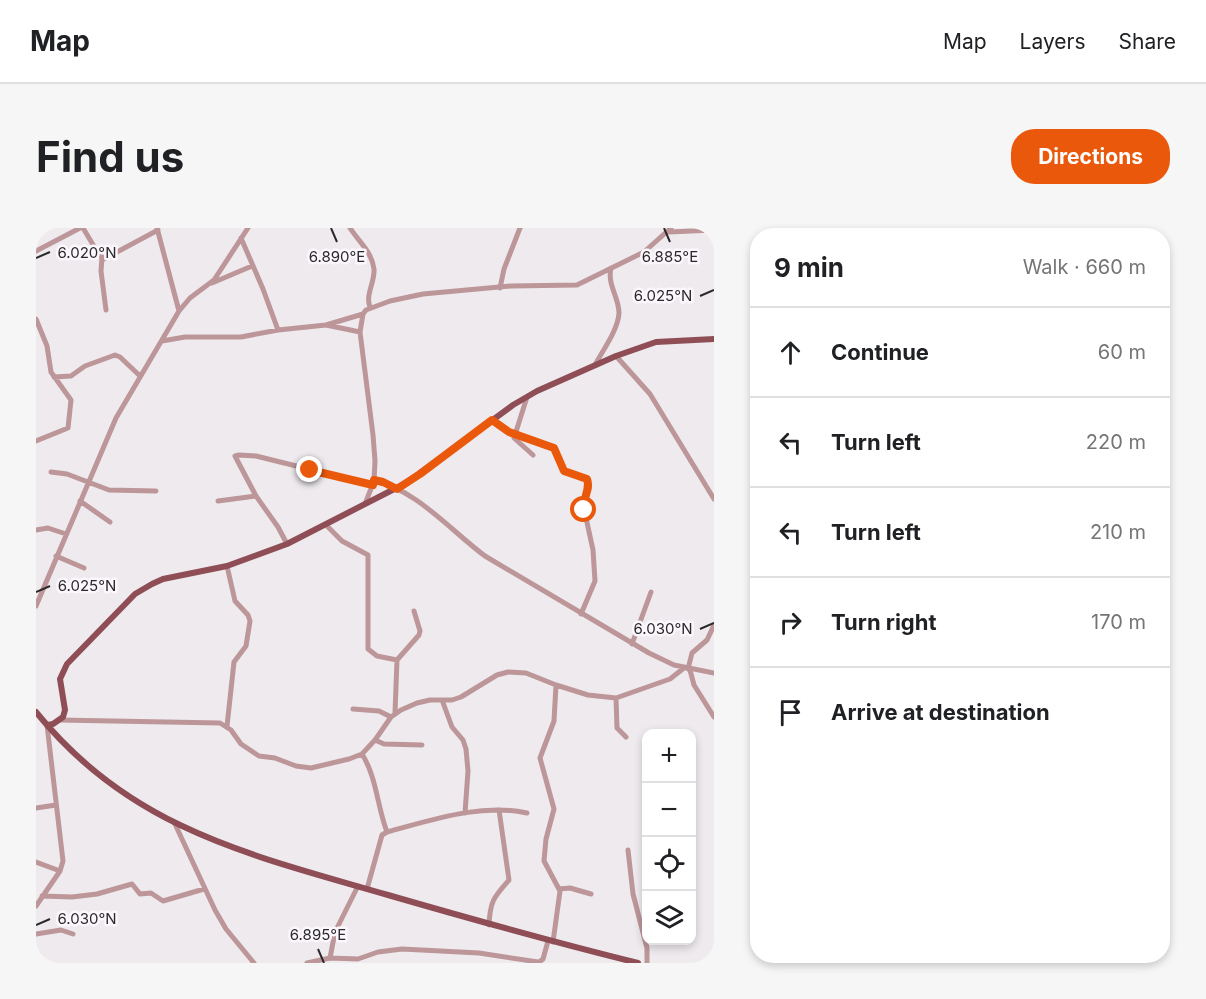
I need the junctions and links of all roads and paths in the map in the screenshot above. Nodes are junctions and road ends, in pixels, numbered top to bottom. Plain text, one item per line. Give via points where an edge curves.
1 (81, 228) edge
2 (248, 228) edge
3 (350, 228) edge
4 (520, 228) edge
5 (157, 229) edge
6 (670, 230) edge
7 (714, 230) edge
8 (241, 238) junction
9 (36, 251) edge
10 (102, 257) junction
11 (252, 266) junction
12 (611, 267) junction
13 (210, 284) junction
14 (500, 288) junction
15 (370, 307) junction
16 (106, 310) dead end
17 (178, 311) junction
18 (363, 314) junction
19 (36, 319) edge
20 (326, 326) junction
21 (278, 330) junction
22 (360, 332) junction
23 (714, 339) edge
24 (162, 341) junction
25 (616, 356) junction
26 (595, 365) junction
27 (140, 376) junction
28 (54, 377) junction
29 (527, 397) junction
30 (492, 420) junction
31 (514, 434) junction
32 (36, 441) edge
33 (533, 455) dead end
34 (51, 472) dead end
35 (88, 483) junction
36 (373, 483) junction
37 (397, 489) junction
38 (156, 490) dead end
39 (256, 496) junction
40 (714, 499) edge
41 (80, 501) junction
42 (218, 501) dead end
43 (365, 505) junction
44 (110, 522) dead end
45 (326, 525) junction
46 (36, 530) edge
47 (66, 534) junction
48 (287, 544) junction
49 (56, 556) junction
50 (227, 566) junction
51 (84, 568) dead end
52 (651, 592) dead end
53 (36, 606) edge
54 (414, 611) dead end
55 (581, 614) junction
56 (714, 625) edge
57 (632, 644) junction
58 (396, 660) junction
59 (674, 665) junction
60 (687, 669) junction
61 (714, 673) edge
62 (677, 674) junction
63 (556, 685) junction
64 (616, 698) junction
65 (442, 700) junction
66 (353, 709) dead end
67 (36, 712) edge
68 (393, 715) junction
69 (714, 717) edge
70 (59, 720) junction
71 (47, 725) junction
72 (227, 726) junction
73 (626, 737) dead end
74 (375, 740) junction
75 (422, 746) dead end
76 (362, 754) junction
77 (56, 806) junction
78 (36, 808) edge
79 (499, 810) junction
80 (465, 813) junction
81 (527, 813) dead end
82 (175, 824) junction
83 (387, 832) junction
84 (628, 850) dead end
85 (36, 862) edge
86 (60, 871) junction
87 (358, 886) junction
88 (204, 889) junction
89 (367, 889) junction
90 (559, 889) junction
91 (591, 894) dead end
92 (42, 896) junction
93 (36, 906) edge
94 (489, 925) junction
95 (36, 933) edge
96 (74, 934) dead end
97 (551, 942) junction
98 (330, 958) junction
99 (538, 962) edge
100 (254, 963) edge
101 (307, 963) edge
102 (638, 963) edge
103 (647, 963) edge

1 - 9 street
1 - 10 street
2 - 8 street
3 - 15 street via 372,260
4 - 14 street
5 - 10 street via 108,258
5 - 17 street
6 - 7 street
6 - 12 street via 644,252
8 - 11 street
8 - 13 street
10 - 16 street
11 - 13 street
11 - 21 street
12 - 14 street via 577,285
12 - 26 street via 609,280 619,315
13 - 17 street
14 - 15 street via 423,294
15 - 18 street
17 - 24 street
18 - 20 street
18 - 22 street
19 - 28 street
20 - 21 street
20 - 22 street
21 - 24 street via 229,338
22 - 36 street via 373,435
23 - 25 main road via 656,342
24 - 27 street
25 - 26 main road
25 - 40 street via 650,394
26 - 29 main road
27 - 28 street via 115,355 71,376
27 - 35 street via 116,418
28 - 32 street via 70,400 70,425 66,431
29 - 30 main road
29 - 31 street
30 - 31 street
30 - 37 main road
31 - 33 street
31 - 55 street via 554,448 564,471 587,479 589,489 583,504 595,581
34 - 35 street
35 - 38 street via 118,491
35 - 41 street
36 - 37 street via 383,482
36 - 39 street via 256,456 235,456
36 - 43 street
37 - 43 main road
37 - 55 street via 427,507 485,556
39 - 42 street
39 - 48 street
41 - 44 street
41 - 47 street
43 - 45 main road
45 - 48 main road
45 - 58 street via 342,541 368,555 368,649 377,656
46 - 47 street via 48,528
47 - 49 street
48 - 50 main road
49 - 51 street
49 - 53 street
50 - 70 main road via 163,579 135,594 61,672 64,710
50 - 72 street via 235,601 250,621 246,646 234,662
52 - 57 street
54 - 58 street via 420,631 418,639
55 - 57 street
56 - 60 street via 692,653
57 - 59 street
58 - 68 street
59 - 60 street
59 - 62 street
60 - 61 street
60 - 62 street
60 - 69 street
62 - 64 street
63 - 64 street
63 - 65 street via 526,673 508,672 460,697
63 - 90 street via 554,721 540,758 554,809 544,861
64 - 73 street via 617,728
65 - 68 street via 417,703
65 - 80 street via 466,749
66 - 68 street
67 - 71 main road
68 - 74 street
70 - 71 main road
70 - 72 street
71 - 77 street
71 - 82 main road via 105,780
72 - 76 street via 241,744 260,756 296,766 311,768
74 - 75 street
74 - 76 street
76 - 83 street via 372,774
77 - 78 street
77 - 86 street via 63,853
79 - 80 street
79 - 81 street
79 - 94 street via 509,880 492,902
80 - 83 street
82 - 87 main road via 225,845
82 - 88 street
83 - 89 street via 382,835
84 - 103 street
85 - 86 street
86 - 92 street
87 - 89 main road
87 - 98 street via 335,932
88 - 92 street via 164,900 151,893 140,894 132,884 97,894
88 - 100 street via 226,929
89 - 94 main road
90 - 91 street
90 - 97 street
92 - 93 street
94 - 97 main road
95 - 96 street via 61,930
97 - 99 street
97 - 102 main road
98 - 99 street via 358,959 378,952 420,949
98 - 101 street

